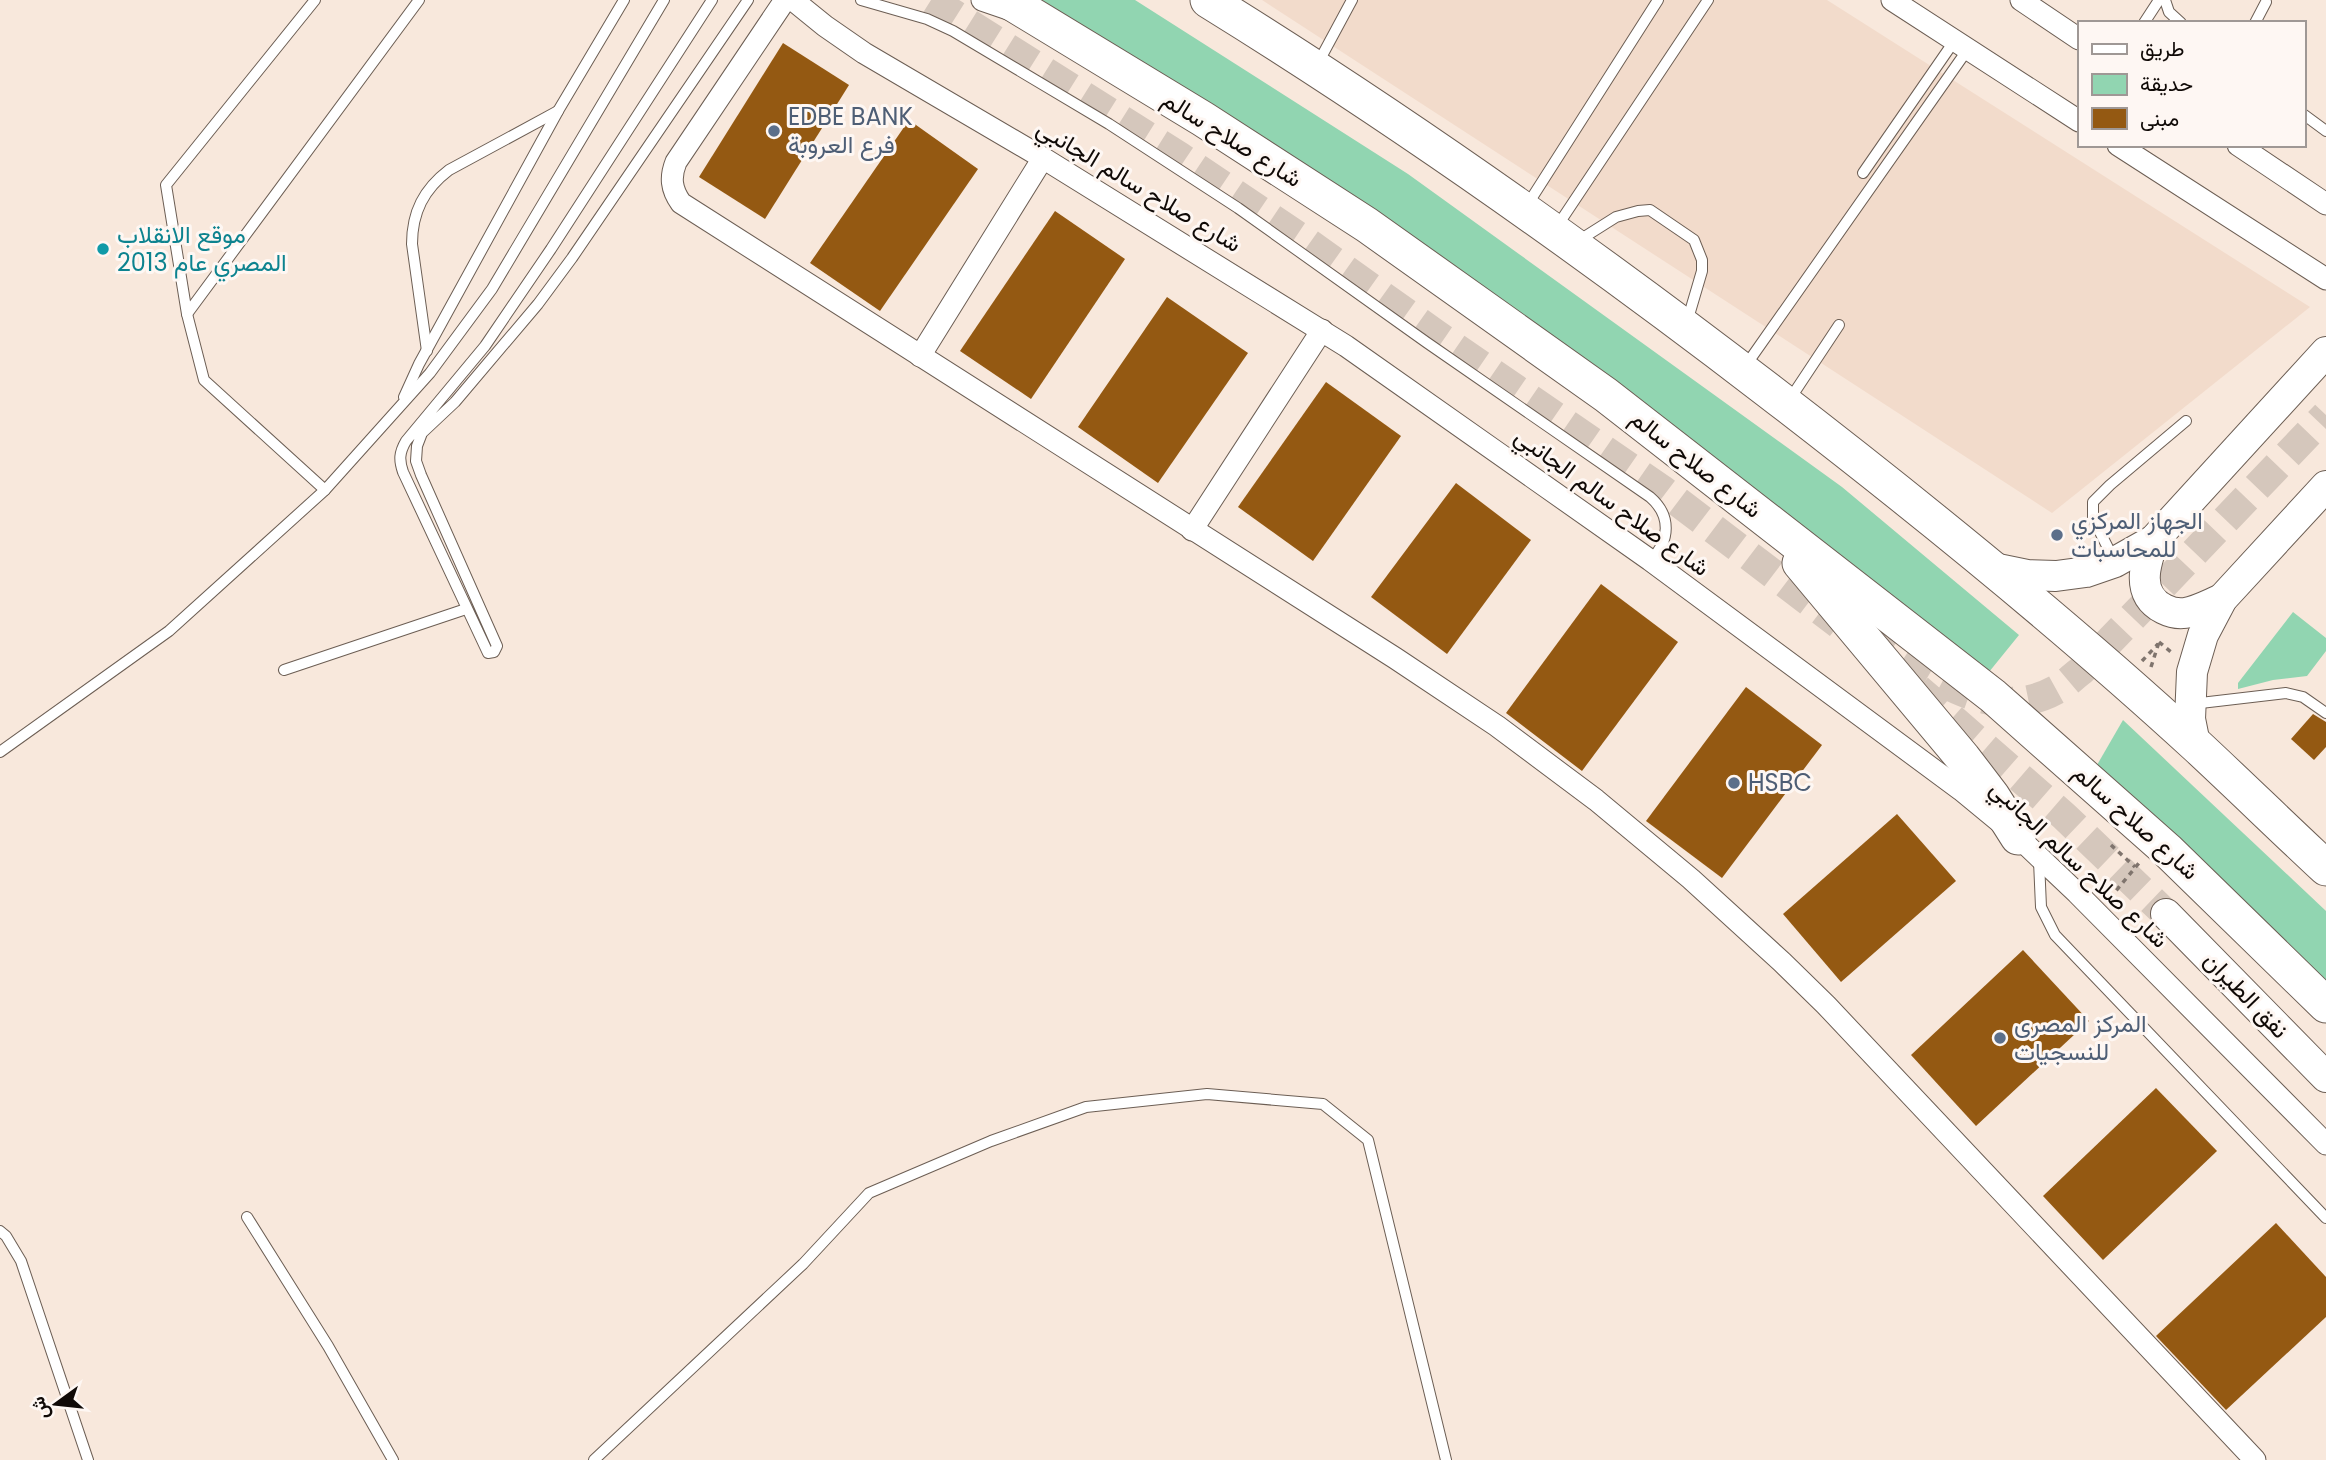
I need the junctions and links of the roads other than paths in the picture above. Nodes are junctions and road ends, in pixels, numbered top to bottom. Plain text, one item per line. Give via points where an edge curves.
1 (315, 0) edge
2 (419, 0) edge
3 (624, 0) edge
4 (664, 0) edge
5 (712, 0) edge
6 (748, 0) edge
7 (785, 0) edge
8 (793, 0) edge
9 (861, 0) edge
10 (982, 0) edge
11 (1208, 0) edge
12 (1352, 0) edge
13 (1658, 0) edge
14 (1708, 0) edge
15 (1892, 0) edge
16 (2021, 0) edge
17 (2159, 0) edge
18 (2165, 0) edge
19 (2266, 2) dead end
20 (1022, 9) edge
21 (2145, 21) edge
22 (2179, 21) edge
23 (2256, 21) edge
24 (2078, 38) edge
25 (1961, 45) junction
26 (1316, 67) junction
27 (558, 111) junction
28 (2305, 115) edge
29 (2078, 120) edge
30 (2326, 131) edge
31 (2121, 147) edge
32 (2241, 147) edge
33 (1043, 158) junction
34 (1863, 173) dead end
35 (2326, 204) edge
36 (1525, 209) junction
37 (1564, 237) junction
38 (2325, 278) edge
39 (187, 314) junction
40 (1839, 326) dead end
41 (1685, 327) junction
42 (1322, 330) junction
43 (427, 352) junction
44 (2326, 352) edge
45 (920, 356) junction
46 (1742, 370) junction
47 (402, 402) junction
48 (1786, 404) junction
49 (2186, 421) dead end
50 (2326, 486) edge
51 (325, 490) junction
52 (1760, 514) junction
53 (1192, 530) junction
54 (2154, 540) junction
55 (1650, 560) junction
56 (2115, 562) junction
57 (1993, 568) junction
58 (2222, 599) junction
59 (466, 609) junction
60 (284, 670) dead end
61 (2190, 704) junction
62 (2326, 713) edge
63 (2195, 744) junction
64 (0, 752) edge
65 (2028, 846) junction
66 (2326, 869) edge
67 (2166, 914) tunnel mouth
68 (2326, 1005) edge
69 (2326, 1077) edge
70 (2326, 1144) edge
71 (247, 1217) dead end
72 (2326, 1218) edge
73 (0, 1231) edge
74 (88, 1460) edge
75 (393, 1460) edge
76 (594, 1460) edge
77 (1446, 1460) edge
78 (2255, 1460) edge

1 - 39 lane via 166,185
2 - 39 lane
3 - 27 lane
4 - 47 lane via 492,289 443,357
5 - 59 lane via 485,346 400,451 403,472
6 - 59 lane via 551,286 455,402 422,433 416,461 497,646 494,652 486,651
7 - 45 street via 676,162 672,172 675,194 690,209
8 - 33 street, شارع صلاح سالم الجانبي via 864,53
9 - 55 lane via 953,31 1131,138 1291,244 1650,497 1662,510 1667,528 1662,546
10 - 20 street
11 - 26 highway
12 - 26 lane
13 - 36 lane
14 - 37 lane
15 - 25 street
16 - 24 street
17 - 21 lane
18 - 22 lane
19 - 23 lane
20 - 52 highway, شارع صلاح سالم via 1390,241 1595,386
25 - 29 street
25 - 34 lane
25 - 46 lane
26 - 36 highway
27 - 43 lane
27 - 43 lane via 449,170 437,178 421,201 412,244
28 - 30 lane
31 - 38 street
32 - 35 street
33 - 42 street, شارع صلاح سالم الجانبي
33 - 45 street
36 - 37 highway
37 - 41 highway
37 - 41 lane via 1616,217 1650,210 1694,240 1702,271
39 - 51 lane via 204,380
40 - 48 lane
41 - 46 highway
42 - 53 street
42 - 55 street, شارع صلاح سالم الجانبي
43 - 47 lane
44 - 54 main road
45 - 53 street
46 - 48 highway
47 - 51 lane
48 - 57 highway
49 - 56 lane via 2093,502 2093,519
50 - 58 main road
51 - 64 lane via 169,631
52 - 65 highway via 1963,758
52 - 68 highway, شارع صلاح سالم via 1984,689 2158,842
53 - 78 street via 1497,726 1691,879 1826,1005
54 - 56 main road
54 - 58 main road via 2144,566 2144,582 2156,605 2183,613
55 - 65 street, شارع صلاح سالم الجانبي via 1961,790
56 - 57 main road via 2056,576
57 - 63 highway
58 - 61 main road via 2194,663
59 - 60 lane
61 - 62 lane via 2286,693 2303,697
61 - 63 main road
63 - 66 highway
65 - 70 street, شارع صلاح سالم الجانبي
65 - 72 lane via 2041,906 2055,935
67 - 69 main road, نفق الطيران
71 - 75 lane
73 - 74 lane via 21,1261
76 - 77 lane via 803,1264 869,1193 991,1140 1086,1107 1208,1094 1323,1104 1368,1140

